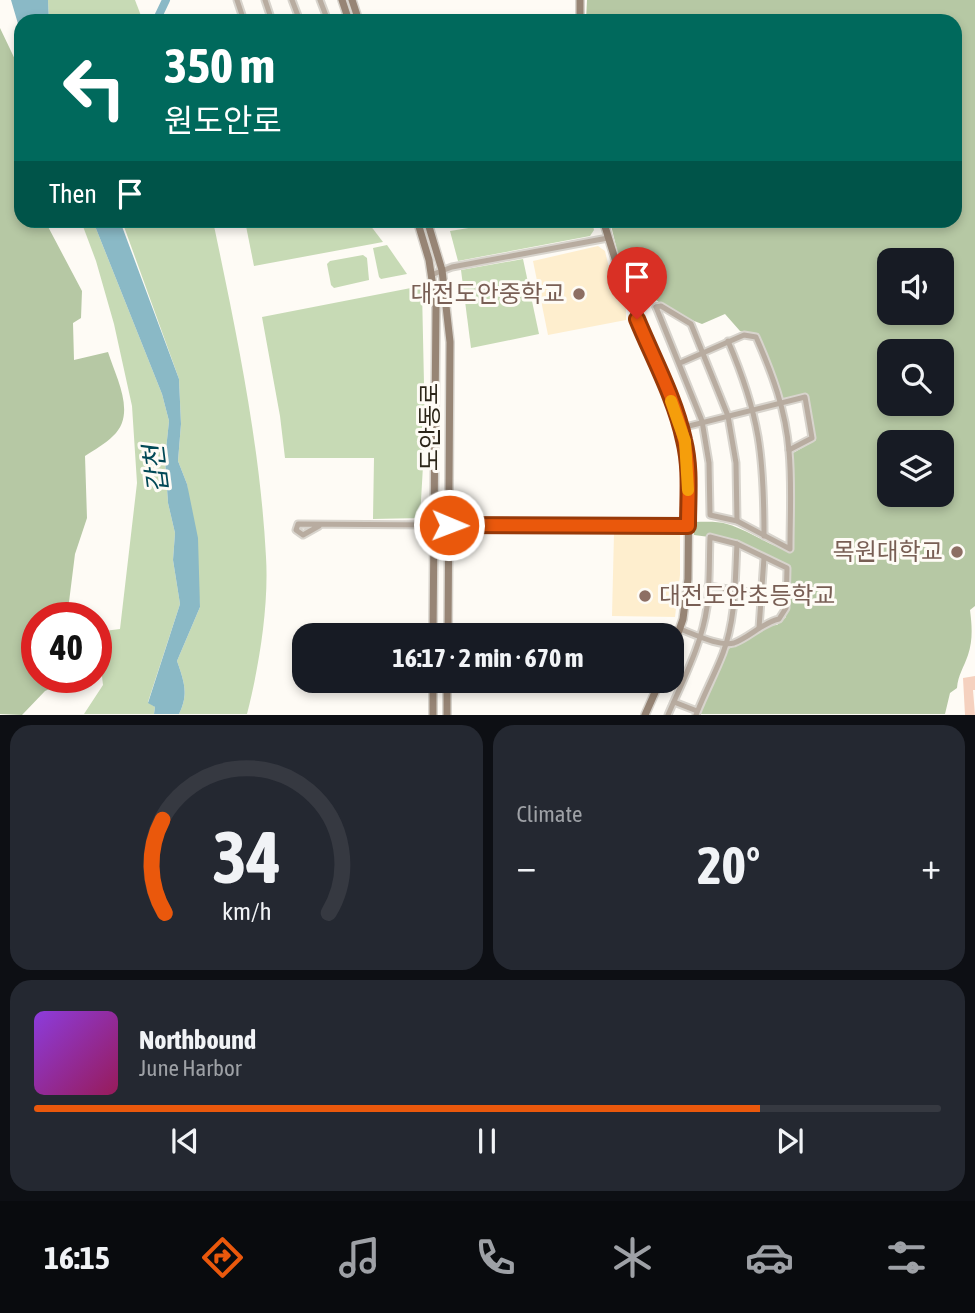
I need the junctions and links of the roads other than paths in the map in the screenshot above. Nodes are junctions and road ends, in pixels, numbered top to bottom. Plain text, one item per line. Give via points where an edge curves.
1 (419, 228) edge
2 (429, 228) edge
3 (605, 228) edge
4 (608, 238) junction
5 (442, 270) junction
6 (431, 275) junction
7 (728, 341) junction
8 (703, 353) junction
9 (680, 363) junction
10 (780, 403) junction
11 (754, 410) junction
12 (728, 416) junction
13 (702, 421) junction
14 (681, 428) junction
15 (789, 450) junction
16 (737, 521) junction
17 (435, 525) junction
18 (449, 525) junction
19 (319, 526) dead end
20 (688, 526) junction
21 (764, 536) junction
22 (737, 544) junction
23 (764, 558) junction
24 (708, 586) junction
25 (736, 590) junction
26 (762, 594) junction
27 (433, 623) edge
28 (448, 623) edge
29 (682, 623) edge
30 (759, 628) junction
31 (684, 630) edge
32 (700, 636) junction
33 (726, 644) junction
34 (433, 693) edge
35 (447, 693) edge
36 (655, 693) edge
37 (674, 702) junction
38 (697, 713) edge
39 (433, 715) edge
40 (447, 715) edge
41 (645, 715) edge
42 (668, 715) edge

1 - 6 main road, 도안동로
2 - 5 main road, 도안동로
3 - 4 main road
4 - 5 street
4 - 14 main road
5 - 6 street
5 - 18 main road, 도안동로 via 450,342
6 - 17 main road, 도안동로 via 436,318
7 - 8 street
7 - 10 street via 744,335 756,337
7 - 11 street
8 - 9 street
8 - 9 street via 691,324 656,307
8 - 12 street
9 - 13 street
10 - 11 street
10 - 15 street
10 - 15 street via 805,397 812,438
11 - 12 street
11 - 21 street via 764,467
12 - 13 street
12 - 16 street via 736,463
13 - 14 street
13 - 16 street via 710,515
14 - 20 main road via 688,468
15 - 21 street via 790,549
16 - 21 street
17 - 18 main road
17 - 19 street
17 - 27 main road, 도안동로
18 - 20 main road
18 - 28 main road, 도안동로
20 - 29 main road via 687,601
22 - 23 street
22 - 24 street via 710,537
22 - 25 street
23 - 26 street
23 - 30 street via 787,568 786,608 779,619
24 - 25 street
24 - 32 street
25 - 26 street
25 - 33 street
26 - 30 street
30 - 33 street
31 - 32 street
32 - 33 street
32 - 37 street
33 - 38 street
34 - 39 main road
35 - 40 main road
36 - 41 main road
37 - 38 street
37 - 42 street

